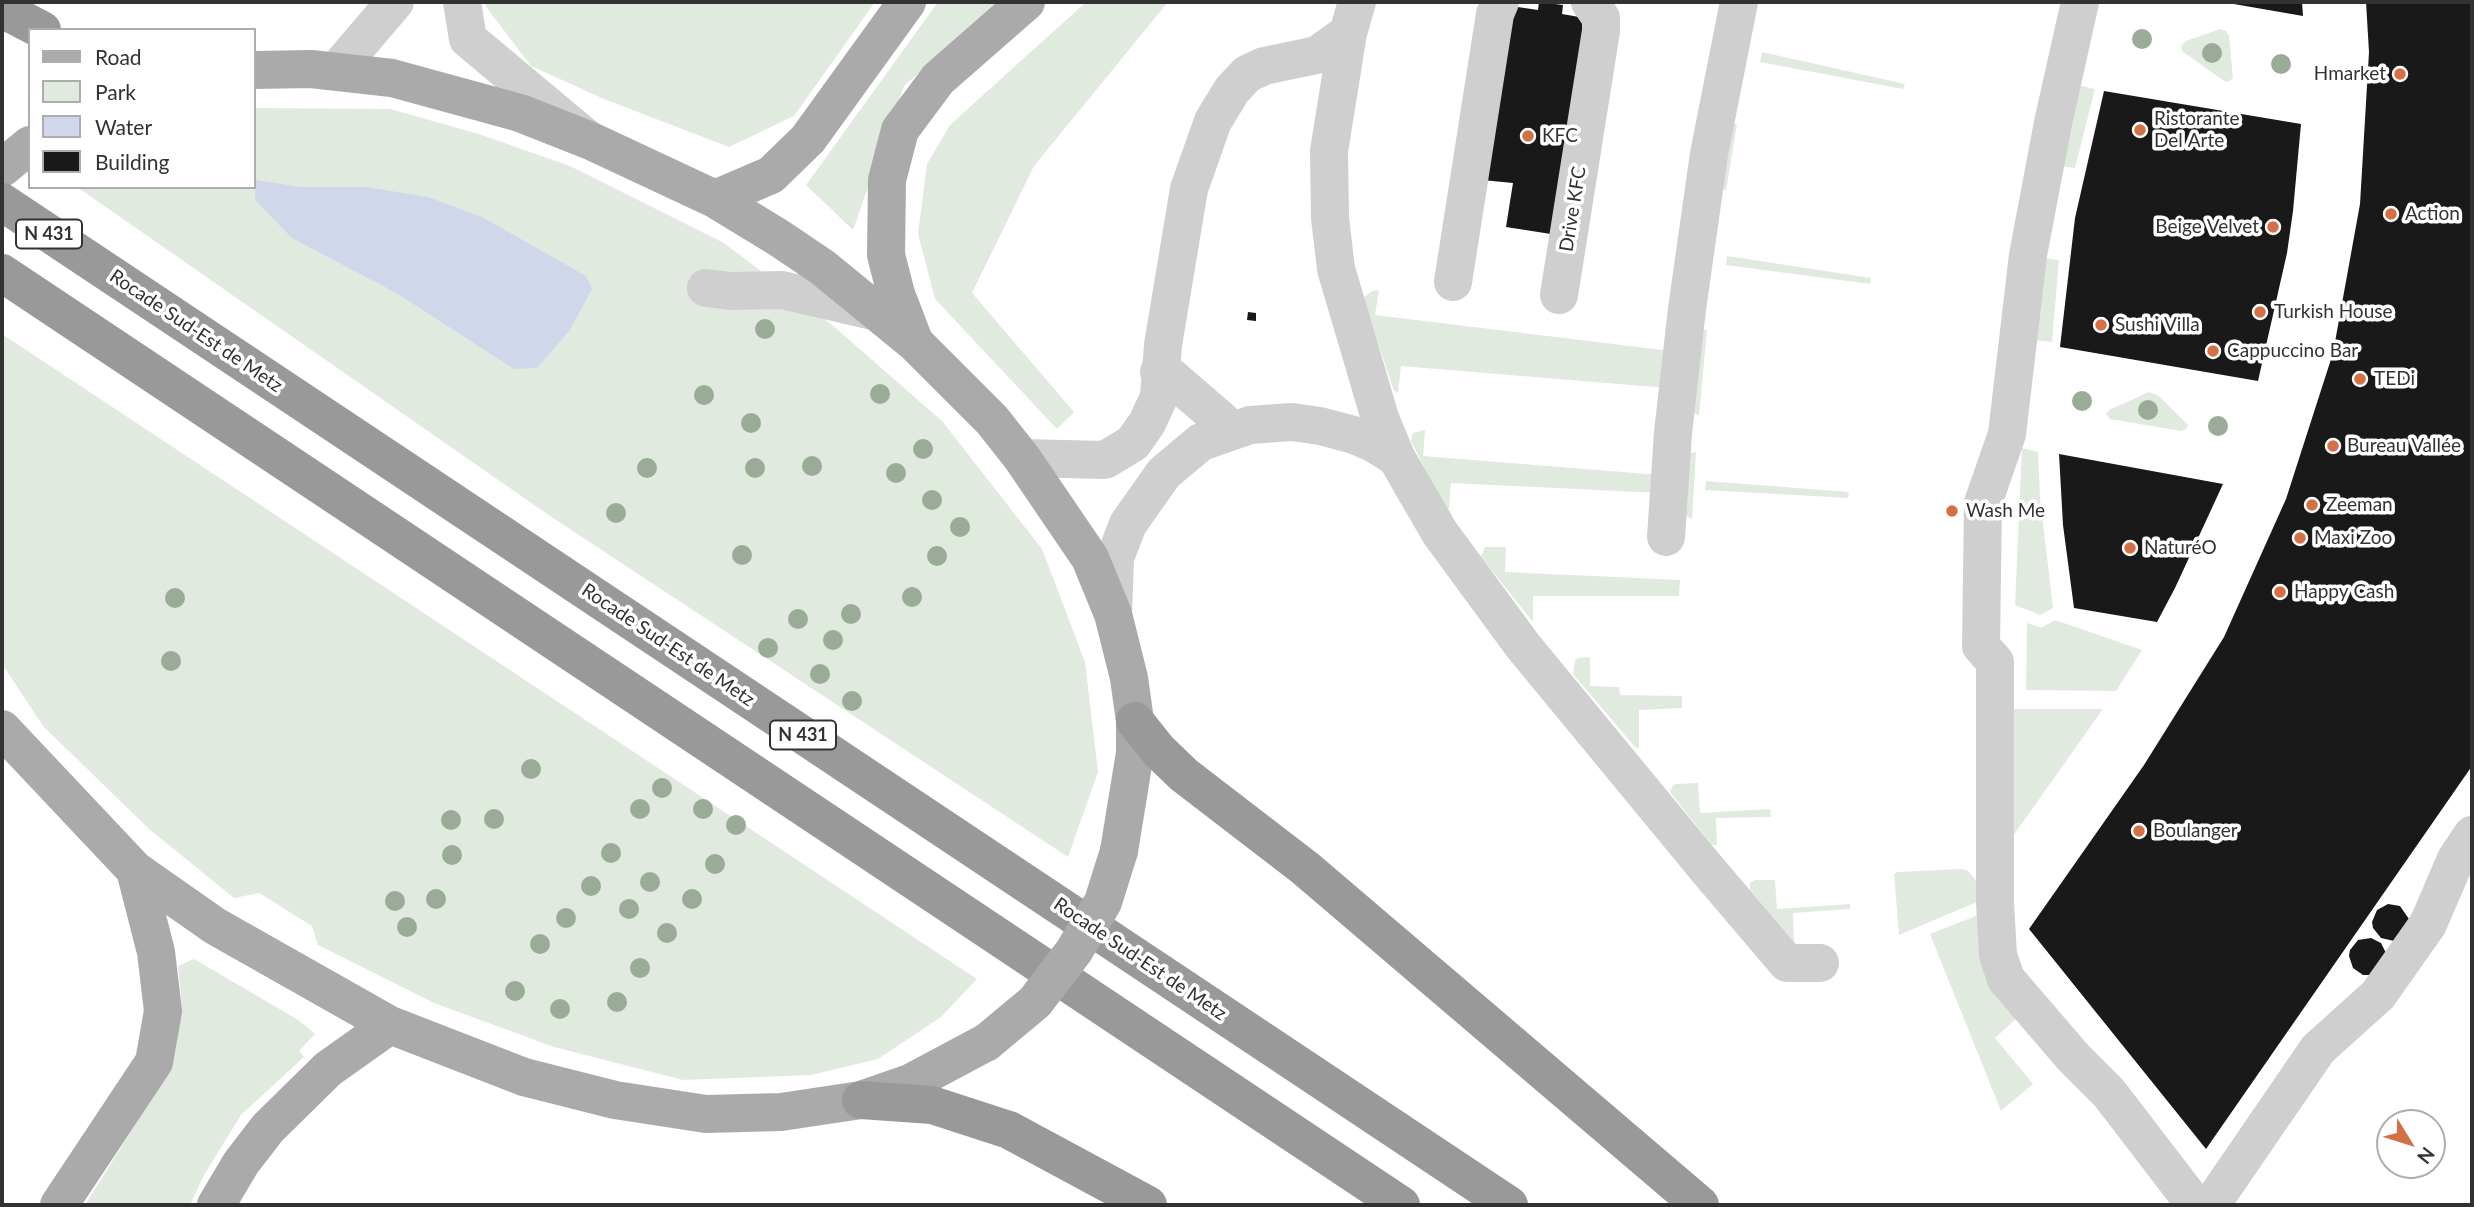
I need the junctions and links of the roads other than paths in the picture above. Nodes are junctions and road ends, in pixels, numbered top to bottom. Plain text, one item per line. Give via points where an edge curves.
1 (395, 2) edge
2 (462, 2) edge
3 (908, 2) edge
4 (1026, 2) edge
5 (1500, 2) edge
6 (1590, 2) edge
7 (1739, 2) edge
8 (2080, 2) edge
9 (2, 9) edge
10 (1352, 18) edge
11 (38, 28) edge
12 (256, 70) edge
13 (336, 71) junction
14 (591, 141) junction
15 (28, 147) edge
16 (2, 168) edge
17 (715, 199) junction
18 (2, 202) edge
19 (2, 273) edge
20 (1453, 282) dead end
21 (706, 288) dead end
22 (1559, 295) dead end
23 (877, 312) junction
24 (915, 343) junction
25 (1159, 372) junction
26 (1227, 432) junction
27 (1396, 457) junction
28 (1022, 458) junction
29 (1666, 537) dead end
30 (1114, 614) junction
31 (1135, 721) junction
32 (2, 729) edge
33 (2472, 835) edge
34 (135, 870) junction
35 (1820, 963) dead end
36 (390, 1025) junction
37 (861, 1100) junction
38 (59, 1205) edge
39 (216, 1205) edge
40 (1148, 1205) edge
41 (1401, 1205) edge
42 (1509, 1205) edge
43 (1700, 1205) edge
44 (2195, 1205) edge
45 (2210, 1205) edge

1 - 13 lane
2 - 14 lane via 468,39
3 - 17 main road via 808,139 771,175
4 - 24 main road via 938,79 900,130 887,180 886,255
5 - 20 lane via 1494,14
6 - 22 lane, Drive KFC via 1601,18 1601,31
7 - 29 lane via 1709,154 1687,309
8 - 44 lane via 2028,255 2007,434 1983,503 1981,646 1996,662 1997,955 2006,979 2109,1093
9 - 11 highway
10 - 25 lane via 1317,55 1247,74 1213,121 1189,189
10 - 27 lane via 1329,151 1330,218 1336,270
12 - 13 main road
13 - 14 main road via 445,91
14 - 17 main road
15 - 16 main road
17 - 23 main road via 822,267
18 - 42 highway, Rocade Sud-Est de Metz / N 431
19 - 41 highway, N 431
21 - 23 lane via 782,290
23 - 24 main road
24 - 28 main road via 992,420
25 - 26 lane via 1222,421
25 - 28 lane via 1159,397 1133,443 1105,460
26 - 27 lane via 1292,422 1320,426 1373,443
26 - 30 lane via 1201,442 1164,473 1128,524 1115,558
27 - 35 lane via 1440,533 1523,646 1707,870 1787,964
28 - 30 main road via 1090,558
30 - 31 main road
31 - 37 main road, bridge via 1135,753 1119,851 1103,902 1074,951 1035,1002 987,1042 909,1083
31 - 43 highway via 1184,775 1306,868
32 - 34 main road
33 - 45 lane via 2456,859 2428,924 2378,995 2318,1049
34 - 36 main road via 215,926
34 - 38 main road via 156,951 163,1011 154,1062
36 - 37 main road via 524,1077 615,1100 706,1114 781,1112
36 - 39 main road via 328,1069 268,1128
37 - 40 highway via 932,1105 1009,1130

